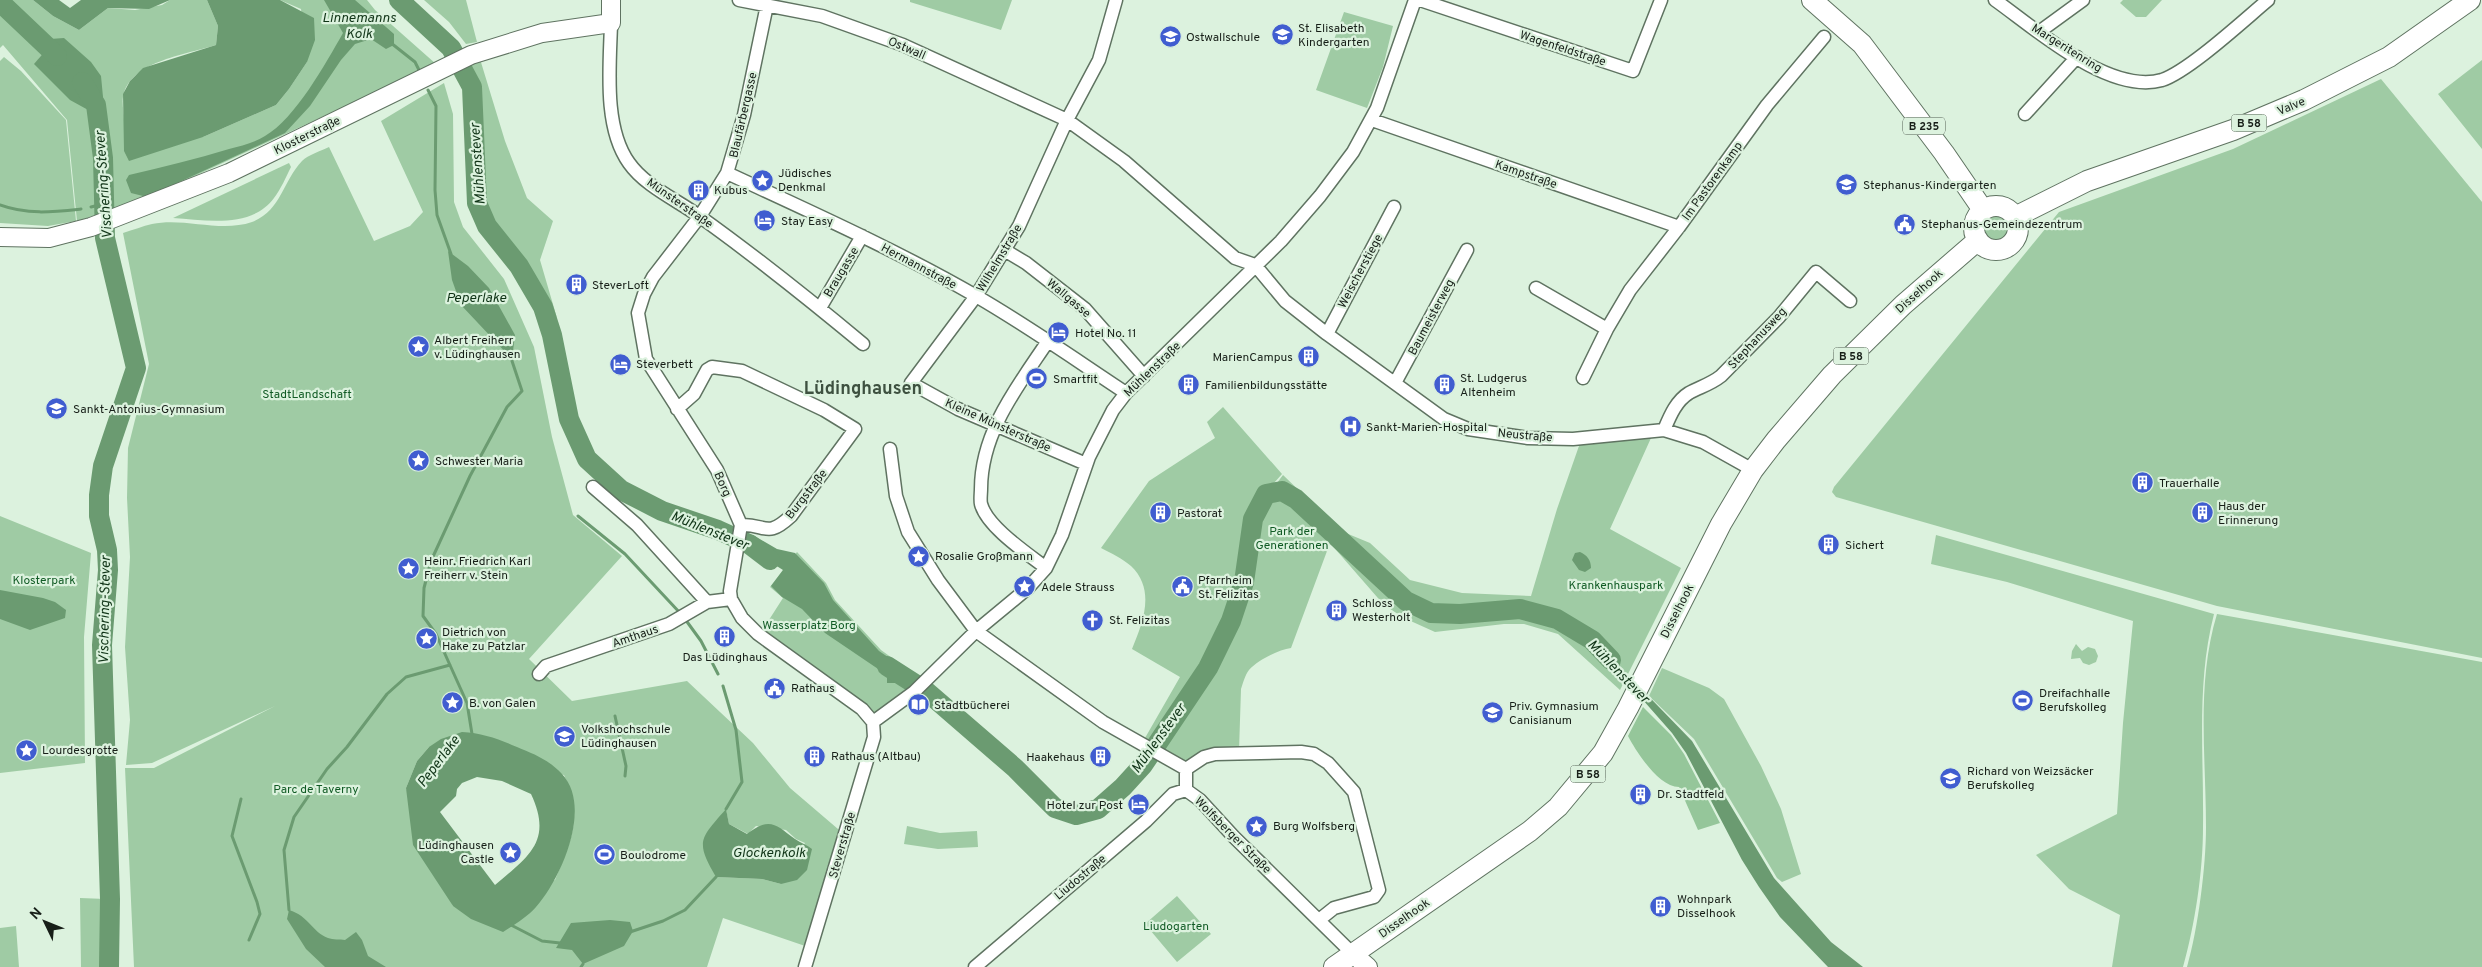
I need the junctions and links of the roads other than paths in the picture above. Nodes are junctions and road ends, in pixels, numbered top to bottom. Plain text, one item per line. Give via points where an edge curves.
1 (611, 0) edge
2 (740, 0) edge
3 (1116, 0) edge
4 (1415, 0) edge
5 (1420, 0) edge
6 (1661, 0) edge
7 (1812, 0) edge
8 (1995, 0) edge
9 (2083, 0) edge
10 (2268, 0) edge
11 (2470, 0) edge
12 (767, 5) junction
13 (611, 22) junction
14 (2039, 32) junction
15 (1824, 37) dead end
16 (2077, 57) junction
17 (2024, 114) dead end
18 (1067, 120) junction
19 (1372, 120) junction
20 (727, 174) junction
21 (1394, 207) dead end
22 (1983, 210) junction
23 (700, 216) junction
24 (2015, 216) junction
25 (1680, 227) junction
26 (862, 236) junction
27 (0, 237) edge
28 (1978, 240) junction
29 (1467, 250) dead end
30 (1006, 251) junction
31 (1255, 265) junction
32 (1536, 288) dead end
33 (976, 296) junction
34 (1850, 301) dead end
35 (820, 308) junction
36 (1607, 329) junction
37 (1327, 334) junction
38 (1048, 341) junction
39 (863, 344) dead end
40 (1144, 376) junction
41 (1583, 378) dead end
42 (911, 383) joint
43 (1395, 383) junction
44 (1126, 394) junction
45 (678, 408) junction
46 (996, 425) junction
47 (1664, 430) junction
48 (890, 449) dead end
49 (1086, 464) junction
50 (1753, 470) junction
51 (593, 486) dead end
52 (741, 527) junction
53 (1046, 568) junction
54 (731, 599) junction
55 (707, 602) junction
56 (976, 631) junction
57 (539, 674) dead end
58 (873, 722) junction
59 (1186, 769) junction
60 (1186, 790) junction
61 (1319, 920) junction
62 (1360, 961) edge
63 (805, 967) edge
64 (975, 967) edge
65 (1334, 967) edge

1 - 13 street, Münsterstraße
2 - 12 street, Ostwall
3 - 18 street via 1099,60
4 - 19 street, Mühlenstraße
5 - 6 street, Wagenfeldstraße via 1633,71
7 - 22 main road, B 235 via 1862,44 1944,152
8 - 14 street, Margeritenring
9 - 14 street
10 - 16 street, Margeritenring via 2181,70 2163,79 2144,82 2122,79
11 - 24 main road, Valve / B 58 via 2389,57 2304,100 2233,130 2087,180
12 - 18 street, Ostwall via 822,16 903,45
12 - 20 street, Blaufärbergasse via 744,115
13 - 23 street, Münsterstraße via 610,106 618,139 629,163 653,185
13 - 27 street, Klosterstraße via 542,33 471,55 228,173 91,228 49,238
14 - 16 street, Margeritenring
15 - 25 street, Im Pastorenkamp via 1767,105
16 - 17 street
18 - 30 street, Wilhelmstraße
18 - 31 street, Ostwall via 1124,161 1235,258
19 - 25 street, Kampstraße
19 - 31 street, Mühlenstraße via 1354,152 1320,196
20 - 23 street, Blaufärbergasse
20 - 26 street, Hermannstraße
21 - 37 street, Weischerstiege
22 - 24 main road via 1997,206
22 - 28 main road via 1974,228
23 - 35 street, Münsterstraße
23 - 45 street, Borg via 653,277 638,313 646,359
24 - 28 main road via 2018,230 2008,246 1992,249
25 - 36 street, Im Pastorenkamp via 1630,290
26 - 33 street, Hermannstraße
26 - 35 street, Braugasse
28 - 50 main road, Disselhook / B 58 via 1902,305 1832,375
29 - 43 street, Baumeisterweg
30 - 33 street, Wilhelmstraße
30 - 40 street, Wallgasse via 1085,309
31 - 37 street, Neustraße via 1284,301
31 - 40 street, Mühlenstraße
32 - 36 street
33 - 38 street, Hermannstraße
33 - 42 street, Wilhelmstraße
34 - 47 street, Stephanusweg via 1816,272 1721,376 1682,399
35 - 39 street, Münsterstraße
36 - 41 street, Im Pastorenkamp
37 - 43 street, Neustraße
38 - 44 street, Hermannstraße
38 - 46 street
40 - 44 street, Mühlenstraße
42 - 46 street, Kleine Münsterstraße
43 - 47 street, Neustraße via 1444,419 1468,429 1528,438 1573,439
44 - 49 street, Mühlenstraße via 1113,410
45 - 52 street, Borg via 717,470
45 - 52 street, Burgstraße via 694,394 712,367 742,371 824,410 855,429 780,526 772,530
46 - 49 street, Kleine Münsterstraße
46 - 53 street via 982,468 981,505 1001,533
47 - 50 street, Neustraße via 1703,442
48 - 56 street via 896,496 908,532
49 - 53 street, Mühlenstraße via 1062,536
50 - 62 main road, Disselhook / B 58 via 1721,524 1603,753 1558,807 1530,831
51 - 55 street via 636,525
52 - 54 street
53 - 56 street, Mühlenstraße via 1020,596
54 - 55 street, Amthaus
54 - 58 street via 742,618 758,634 862,709
55 - 57 street, Amthaus via 670,624 546,666
56 - 58 street, Mühlenstraße via 914,692
56 - 59 street via 1095,717
58 - 63 street, Steverstraße via 874,737
59 - 60 street, Wolfsberger Straße
59 - 61 street via 1204,756 1215,754 1302,752 1314,754 1348,784 1356,800 1379,890 1374,897 1334,908
60 - 61 street, Wolfsberger Straße via 1200,800
60 - 64 street, Liudostraße via 1167,799 1146,821
61 - 62 street, Wolfsberger Straße
62 - 65 main road, B 58

